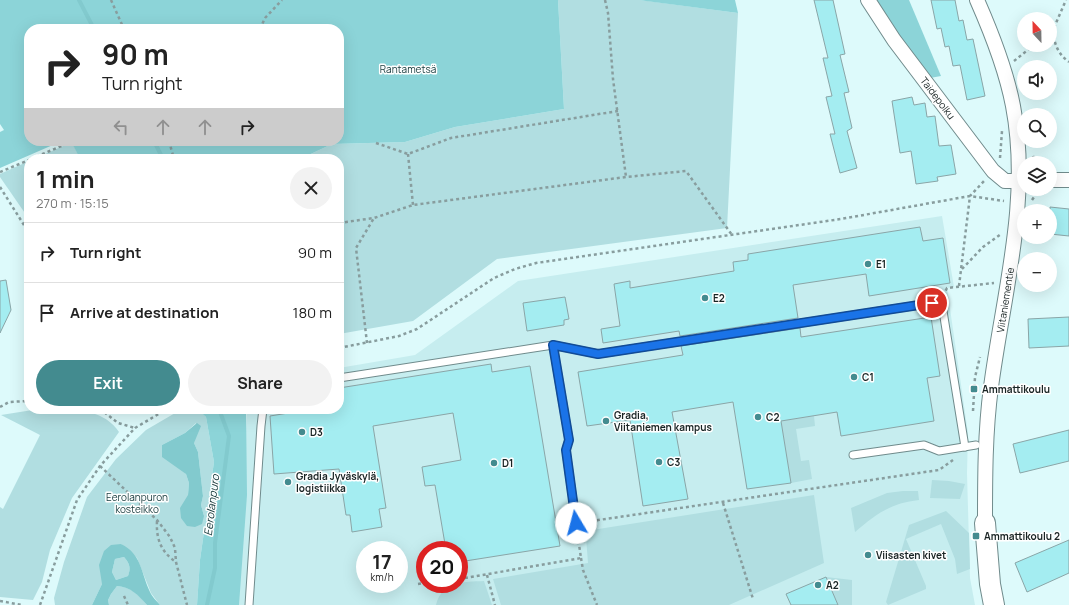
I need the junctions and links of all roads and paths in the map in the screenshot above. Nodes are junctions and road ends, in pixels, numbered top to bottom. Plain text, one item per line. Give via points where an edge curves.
1 (112, 0) edge
2 (282, 0) edge
3 (605, 0) edge
4 (868, 0) edge
5 (977, 0) edge
6 (1066, 0) edge
7 (1057, 19) edge
8 (122, 24) edge
9 (262, 24) edge
10 (1057, 48) edge
11 (1025, 52) edge
12 (1014, 61) dead end
13 (1069, 62) edge
14 (618, 111) junction
15 (376, 143) dead end
16 (61, 146) edge
17 (42, 154) edge
18 (408, 154) junction
19 (1018, 156) edge
20 (24, 162) edge
21 (0, 172) edge
22 (626, 177) junction
23 (1057, 180) edge
24 (1069, 180) edge
25 (1017, 181) edge
26 (0, 187) edge
27 (970, 196) junction
28 (1019, 196) edge
29 (1018, 203) junction
30 (413, 205) junction
31 (374, 218) junction
32 (344, 222) edge
33 (24, 225) edge
34 (1005, 232) dead end
35 (732, 235) junction
36 (961, 269) junction
37 (998, 283) dead end
38 (959, 286) junction
39 (939, 304) junction
40 (367, 343) junction
41 (553, 345) junction
42 (344, 347) edge
43 (344, 377) edge
44 (24, 401) edge
45 (0, 407) edge
46 (108, 414) edge
47 (159, 414) edge
48 (262, 414) edge
49 (135, 428) junction
50 (976, 445) joint
51 (965, 447) junction
52 (853, 455) dead end
53 (100, 466) junction
54 (723, 503) junction
55 (157, 520) junction
56 (576, 523) junction
57 (985, 523) joint
58 (581, 558) junction
59 (176, 562) junction
60 (487, 575) junction
61 (468, 578) edge
62 (124, 596) dead end
63 (753, 599) dead end
64 (0, 601) edge
65 (22, 605) edge
66 (40, 605) edge
67 (128, 605) edge
68 (187, 605) edge
69 (249, 605) edge
70 (495, 605) edge
71 (597, 605) edge
72 (994, 605) edge

1 - 8 path
2 - 9 path
3 - 14 path
4 - 25 street, Taidepolku via 894,40 993,172 1005,180
5 - 19 street, Viitaniementie via 994,39 1010,94
6 - 7 path
10 - 13 path via 1061,57
11 - 12 path
14 - 18 path via 451,138
14 - 22 path
15 - 18 path
16 - 17 path
18 - 30 path
20 - 21 path
22 - 30 path
22 - 35 path via 686,172
23 - 24 street
26 - 33 path
27 - 29 path
27 - 35 path
27 - 36 path
28 - 29 street, Viitaniementie
29 - 57 street, Viitaniementie via 990,388
30 - 31 path
31 - 32 path
31 - 40 path via 356,248
34 - 36 path via 983,247
35 - 40 path via 529,265 494,278 418,329
36 - 38 path
37 - 38 path
38 - 39 path via 947,288
39 - 41 lane via 932,303 598,354
39 - 51 lane via 943,311
40 - 42 path
41 - 43 lane
41 - 56 lane via 569,440 566,450
44 - 45 path via 9,402
46 - 49 path via 118,423
47 - 49 path
48 - 69 lane
49 - 53 path
50 - 51 lane
50 - 54 path via 939,470
51 - 52 lane via 939,451 924,445
53 - 55 path
53 - 66 path via 77,500
54 - 56 path
54 - 63 path
55 - 59 path via 175,548
55 - 59 path via 158,539 163,551
56 - 58 path
57 - 72 street, Viitaniementie
58 - 60 path
58 - 71 path
59 - 68 path
60 - 61 path
60 - 70 path
62 - 67 path
64 - 65 path

